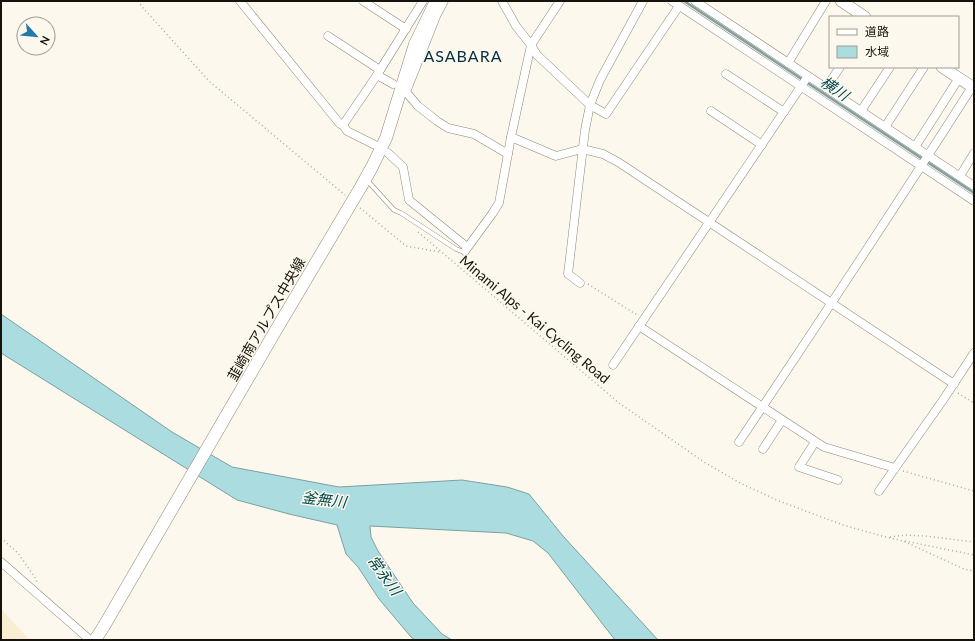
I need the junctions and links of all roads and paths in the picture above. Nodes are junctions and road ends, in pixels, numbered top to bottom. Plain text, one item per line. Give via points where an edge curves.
1 (138, 1) edge
2 (363, 1) edge
3 (423, 1) edge
4 (436, 1) edge
5 (444, 1) edge
6 (502, 1) edge
7 (560, 1) edge
8 (643, 1) edge
9 (695, 1) edge
10 (826, 1) edge
11 (841, 1) edge
12 (242, 2) edge
13 (676, 4) edge
14 (864, 16) edge
15 (406, 29) junction
16 (328, 36) dead end
17 (531, 45) junction
18 (788, 62) junction
19 (839, 68) edge
20 (889, 68) edge
21 (923, 68) edge
22 (944, 68) edge
23 (378, 72) junction
24 (726, 74) dead end
25 (808, 76) junction
26 (959, 78) junction
27 (393, 84) dead end
28 (801, 86) junction
29 (973, 87) edge
30 (826, 88) junction
31 (590, 105) junction
32 (711, 111) dead end
33 (861, 111) junction
34 (784, 112) junction
35 (343, 125) junction
36 (884, 127) junction
37 (511, 137) junction
38 (375, 145) dead end
39 (762, 145) junction
40 (916, 147) junction
41 (582, 149) junction
42 (388, 153) dead end
43 (974, 153) edge
44 (508, 154) junction
45 (928, 156) junction
46 (922, 166) junction
47 (960, 176) junction
48 (364, 182) junction
49 (974, 186) edge
50 (345, 195) dead end
51 (974, 201) edge
52 (357, 205) dead end
53 (710, 222) junction
54 (466, 249) junction
55 (580, 283) joint
56 (832, 304) junction
57 (642, 323) junction
58 (974, 353) edge
59 (613, 365) dead end
60 (952, 386) junction
61 (974, 403) edge
62 (762, 407) junction
63 (782, 420) junction
64 (739, 442) dead end
65 (815, 442) junction
66 (763, 449) dead end
67 (895, 468) junction
68 (838, 480) dead end
69 (974, 490) edge
70 (879, 491) dead end
71 (1, 538) edge
72 (888, 538) junction
73 (974, 542) edge
74 (974, 555) edge
75 (1, 562) edge
76 (974, 571) edge
77 (39, 595) junction
78 (90, 640) edge
79 (95, 640) edge

1 - 50 path via 210,82
2 - 15 street
3 - 15 street
4 - 48 main road, 韮崎南アルプス中央線 via 415,44 386,138
5 - 44 street via 406,92 418,106 448,128 474,134
6 - 17 street via 516,26
7 - 17 street
8 - 31 street via 600,80
9 - 18 street
10 - 18 street
11 - 14 main road
12 - 35 street
13 - 28 street
13 - 31 street via 606,114
15 - 23 street
16 - 23 street
17 - 31 street via 537,55
17 - 37 street
18 - 25 street
19 - 30 street
20 - 33 street
21 - 36 street
22 - 26 main road
23 - 27 street
23 - 35 street
24 - 34 street
25 - 28 street
25 - 30 street
26 - 29 main road
26 - 40 street
28 - 34 street
28 - 46 street
29 - 45 street
30 - 33 street
31 - 41 street
32 - 39 street
33 - 36 street
34 - 39 street
35 - 38 street via 347,131
36 - 40 street
37 - 41 street via 556,156
37 - 44 street
39 - 53 street
40 - 45 street
41 - 53 street via 603,154 618,162
41 - 55 street via 568,274
42 - 54 street via 403,166 409,200
43 - 47 street
44 - 54 street via 498,203
45 - 46 street
45 - 47 street
46 - 51 street
46 - 56 street
47 - 49 street
48 - 54 lane via 394,210 456,249
48 - 79 main road, 韮崎南アルプス中央線, bridge
52 - 72 path, Minami Alps - Kai Cycling Road via 406,246 442,252 619,404 704,462 740,483 779,501 843,526
53 - 56 street
53 - 57 street
55 - 57 path via 584,281
56 - 60 street
56 - 62 street
57 - 59 street
57 - 62 street
58 - 60 street
60 - 61 path
60 - 67 street
62 - 63 street
62 - 64 street
63 - 65 street
63 - 66 street
65 - 67 street
65 - 68 street via 799,467
67 - 69 path
67 - 70 street
71 - 77 path via 18,553 36,579
72 - 73 path via 905,535
72 - 74 path
72 - 76 path, Minami Alps - Kai Cycling Road via 903,541 964,569
75 - 77 street
77 - 78 street

